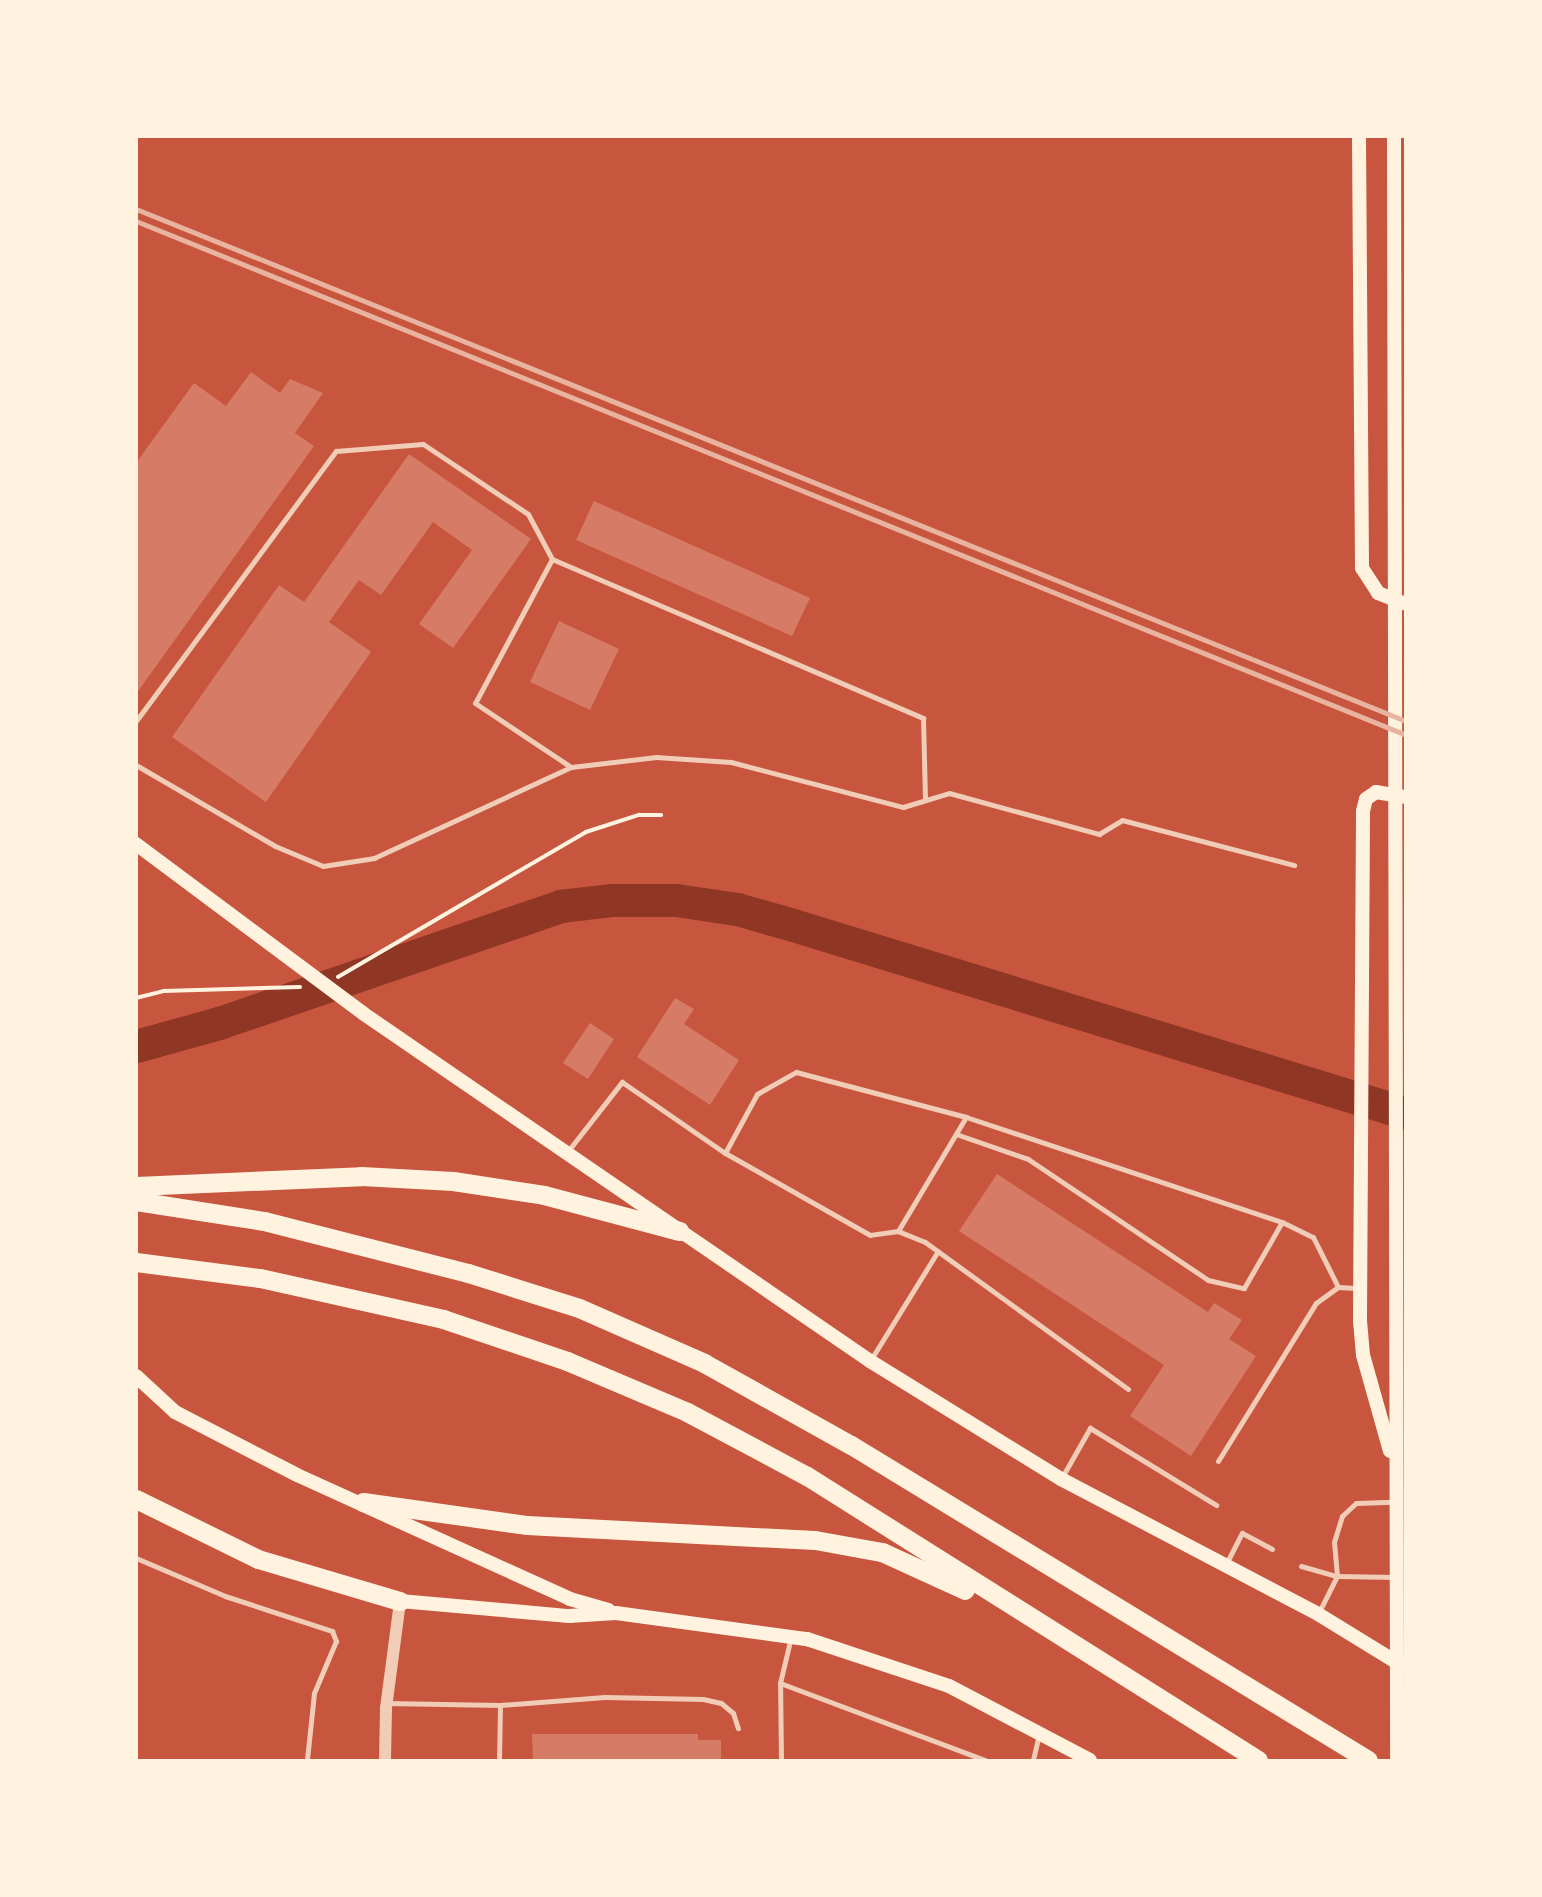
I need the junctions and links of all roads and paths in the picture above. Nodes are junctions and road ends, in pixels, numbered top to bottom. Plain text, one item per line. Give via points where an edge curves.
1 (1359, 136) edge
2 (1394, 136) edge
3 (552, 559) junction
4 (1405, 605) edge
5 (136, 721) edge
6 (136, 765) edge
7 (571, 767) junction
8 (1405, 798) edge
9 (925, 800) junction
10 (661, 815) dead end
11 (136, 844) edge
12 (1294, 865) dead end
13 (325, 981) dead end
14 (312, 986) dead end
15 (136, 998) edge
16 (966, 1117) junction
17 (956, 1134) junction
18 (566, 1153) junction
19 (725, 1153) junction
20 (136, 1186) edge
21 (136, 1201) edge
22 (1282, 1222) junction
23 (679, 1231) junction
24 (898, 1231) junction
25 (937, 1251) junction
26 (136, 1262) edge
27 (1338, 1287) junction
28 (1360, 1287) junction
29 (870, 1361) junction
30 (136, 1376) edge
31 (1128, 1389) dead end
32 (1219, 1461) dead end
33 (1395, 1466) junction
34 (1061, 1479) junction
35 (136, 1499) edge
36 (363, 1502) junction
37 (1394, 1502) junction
38 (1216, 1505) dead end
39 (1272, 1549) dead end
40 (136, 1558) edge
41 (1301, 1566) dead end
42 (1225, 1567) junction
43 (1337, 1576) junction
44 (1395, 1577) junction
45 (400, 1601) junction
46 (616, 1613) junction
47 (1318, 1615) junction
48 (1030, 1620) junction
49 (791, 1637) junction
50 (1401, 1665) edge
51 (780, 1683) junction
52 (386, 1703) junction
53 (500, 1705) junction
54 (738, 1728) dead end
55 (1040, 1732) junction
56 (1071, 1756) edge
57 (307, 1760) edge
58 (386, 1760) edge
59 (499, 1760) edge
60 (781, 1760) edge
61 (985, 1760) edge
62 (1033, 1760) edge
63 (1090, 1760) edge
64 (1258, 1760) edge
65 (1368, 1760) edge
66 (1397, 1760) edge

1 - 4 main road via 1362,568 1378,593
2 - 33 main road
3 - 5 lane via 528,514 423,444 336,451
3 - 7 lane via 475,703
3 - 9 lane via 923,718
6 - 7 lane via 275,846 324,866 374,858
7 - 9 lane via 656,757 731,761 903,807
8 - 28 main road via 1376,792 1366,799 1363,811
9 - 12 lane via 949,793 1099,834 1122,820
10 - 13 path via 639,815 586,832 351,972
11 - 18 main road via 364,1014
14 - 15 path via 272,991 164,991
16 - 17 lane
16 - 19 lane via 796,1072 757,1094
16 - 22 lane
17 - 22 lane via 1028,1159 1208,1280 1244,1288
17 - 24 lane
18 - 19 lane via 622,1082
18 - 23 main road
19 - 24 lane via 870,1235
20 - 23 highway via 361,1176 453,1181 544,1195
21 - 65 highway via 264,1221 455,1269 579,1308 704,1363 851,1445
22 - 27 lane via 1313,1237
23 - 29 main road
24 - 25 lane
25 - 29 lane
25 - 31 lane
26 - 48 highway via 260,1278 355,1297 443,1319 567,1361 687,1412 807,1476
27 - 28 lane
27 - 32 lane via 1316,1303
28 - 33 main road via 1363,1355
29 - 34 main road
30 - 36 main road via 174,1412 297,1475
33 - 37 main road
34 - 38 lane via 1090,1428
34 - 42 main road
35 - 45 highway via 258,1559
36 - 46 main road via 569,1599
36 - 48 highway via 527,1525 829,1542 883,1552
37 - 43 lane via 1356,1503 1342,1516 1334,1542
37 - 44 main road
39 - 42 lane via 1242,1533
40 - 57 lane via 225,1597 332,1631 336,1641 314,1693
41 - 43 lane
42 - 47 main road
43 - 44 lane
43 - 47 lane
44 - 50 main road
45 - 46 main road via 569,1616
45 - 52 street
46 - 49 main road
47 - 50 main road
48 - 64 highway
49 - 51 lane
49 - 55 main road via 949,1686
50 - 66 main road
51 - 60 lane
51 - 61 lane
52 - 53 lane
52 - 58 street
53 - 54 lane via 605,1697 703,1699 721,1703 733,1713
53 - 59 lane
55 - 56 main road
55 - 62 lane
56 - 63 main road

